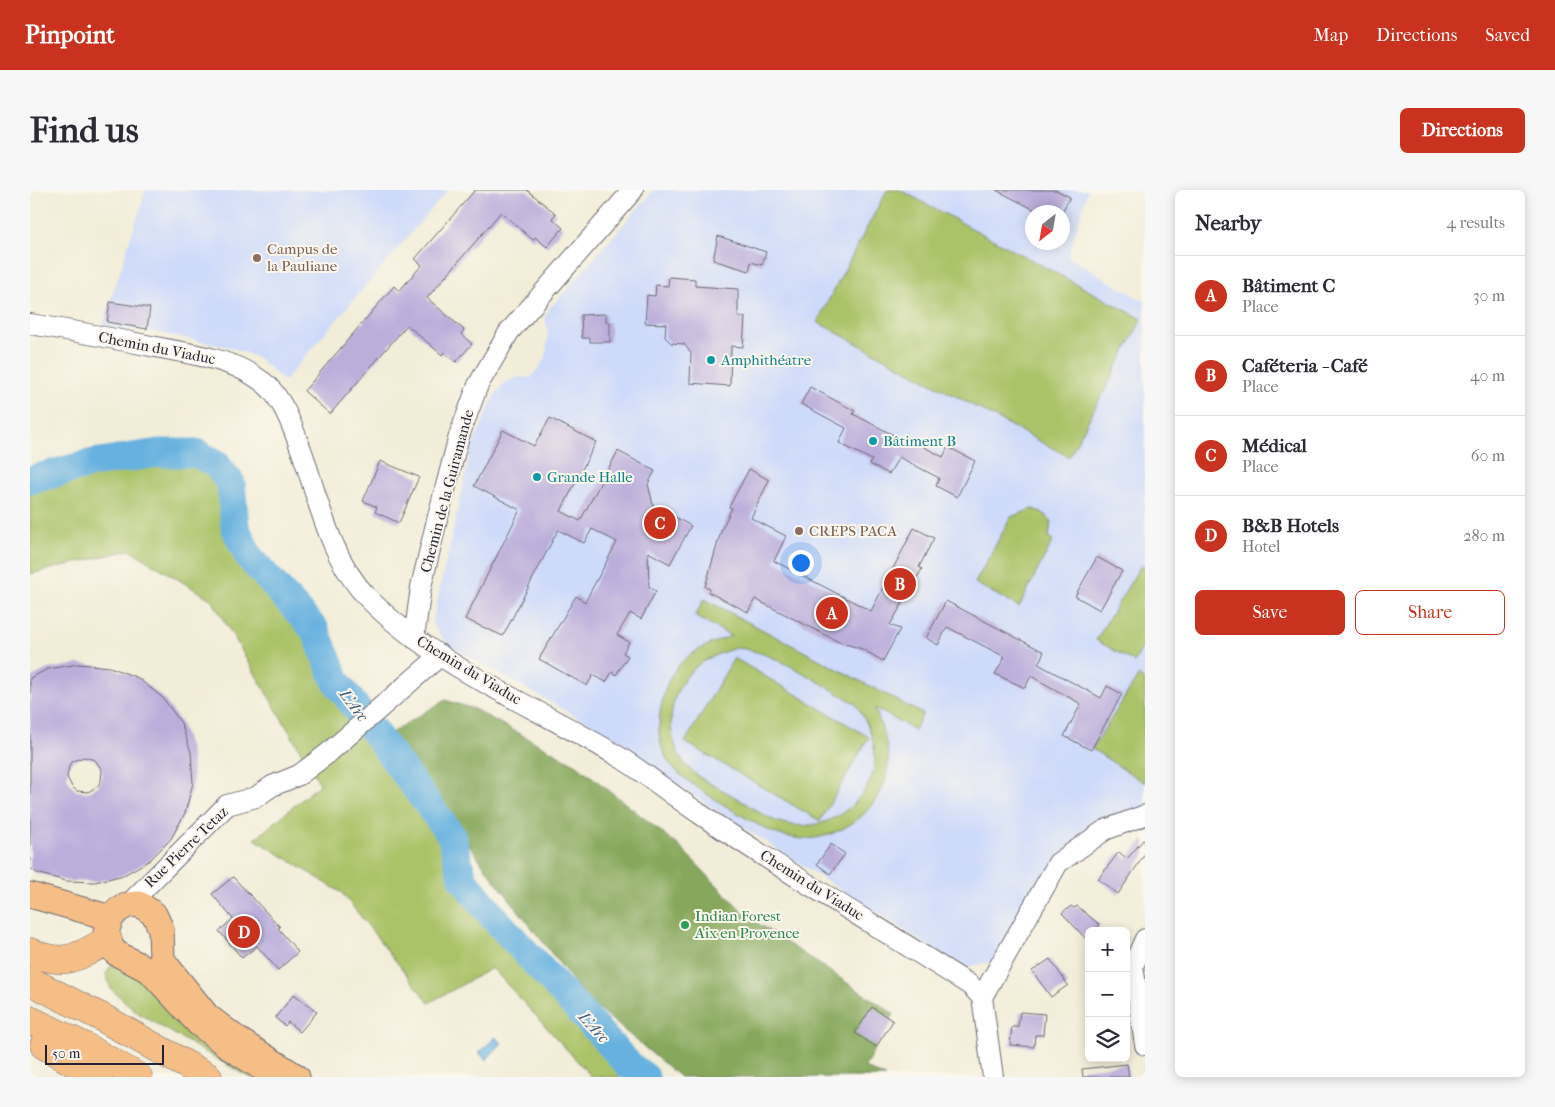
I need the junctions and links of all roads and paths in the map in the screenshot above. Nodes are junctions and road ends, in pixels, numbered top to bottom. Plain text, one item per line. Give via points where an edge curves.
1 (633, 190) edge
2 (30, 324) edge
3 (414, 638) junction
4 (441, 655) junction
5 (1145, 815) edge
6 (30, 895) edge
7 (115, 921) junction
8 (161, 937) junction
9 (1145, 939) edge
10 (30, 952) edge
11 (130, 960) junction
12 (30, 981) edge
13 (982, 997) junction
14 (30, 1020) edge
15 (30, 1035) edge
16 (1145, 1045) edge
17 (98, 1077) edge
18 (138, 1077) edge
19 (208, 1077) edge
20 (276, 1077) edge
21 (297, 1077) edge
22 (993, 1077) edge

1 - 3 street, Chemin de la Guiramande via 509,332 478,385 459,436 436,524 421,587
2 - 3 street, Chemin du Viaduc via 226,362 263,382 280,402 295,434 330,537 342,562 365,595
3 - 4 street, Chemin du Viaduc
4 - 7 street, Rue Pierre Tetaz via 299,775 268,788 256,797 227,805
4 - 13 street, Chemin du Viaduc via 622,759 700,815 970,985
5 - 13 street via 1105,830 1058,864
6 - 7 main road
7 - 8 main road via 139,904 154,914
7 - 10 highway via 72,958 61,961
7 - 11 main road via 116,953
8 - 11 main road via 154,952 139,960
8 - 21 main road via 162,960 207,1016 237,1040
9 - 16 street via 1133,966
11 - 20 main road via 150,971 199,1024
12 - 19 highway
13 - 22 street
14 - 18 highway
15 - 17 highway

